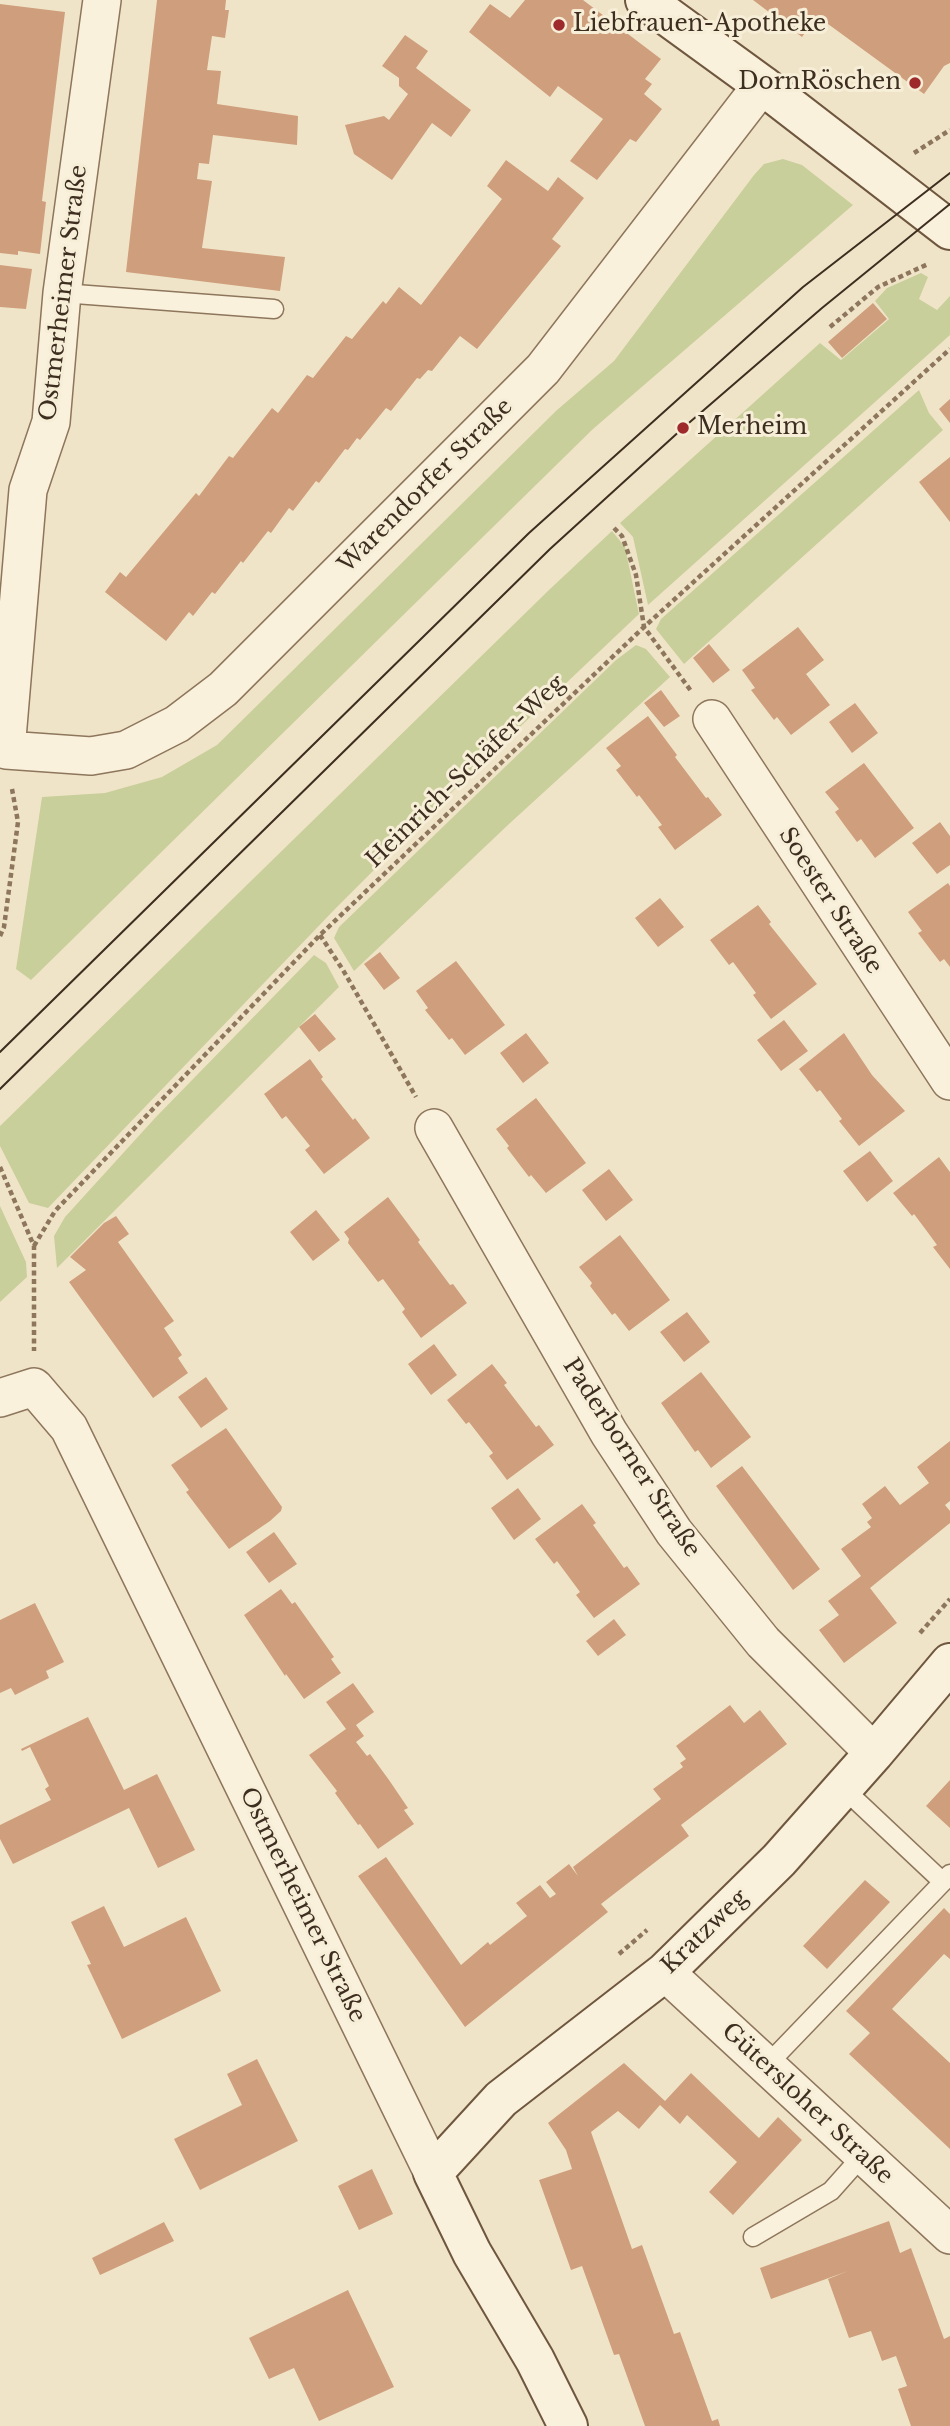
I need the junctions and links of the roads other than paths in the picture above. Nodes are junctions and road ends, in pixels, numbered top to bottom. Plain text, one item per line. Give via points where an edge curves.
1 (102, 0) edge
2 (645, 0) edge
3 (762, 85) junction
4 (944, 245) edge
5 (62, 293) junction
6 (274, 309) dead end
7 (712, 719) road end
8 (3, 749) edge
9 (950, 1082) edge
10 (435, 1128) road end
11 (0, 1398) edge
12 (950, 1663) edge
13 (874, 1753) junction
14 (843, 1788) junction
15 (946, 1878) edge
16 (664, 1972) junction
17 (766, 2066) junction
18 (863, 2155) junction
19 (433, 2173) junction
20 (950, 2235) edge
21 (753, 2237) dead end
22 (568, 2426) edge

1 - 5 street, Ostmerheimer Straße
2 - 3 street
3 - 4 street
3 - 8 street, Warendorfer Straße via 543,369 223,689 177,724 126,750 91,756
5 - 6 lane
5 - 8 street, Ostmerheimer Straße via 51,422 28,490
7 - 9 street, Soester Straße
10 - 13 street, Paderborner Straße via 609,1433 674,1532 763,1642
11 - 19 street, Ostmerheimer Straße via 34,1387 69,1429
12 - 13 street, Kratzweg
13 - 14 street, Kratzweg
14 - 15 lane
14 - 16 street, Kratzweg via 779,1860
15 - 17 lane
16 - 17 street, Gütersloher Straße
16 - 19 street, Kratzweg via 501,2099
17 - 18 street, Gütersloher Straße
18 - 20 street, Gütersloher Straße
18 - 21 lane via 831,2191
19 - 22 street, Ostmerheimer Straße

